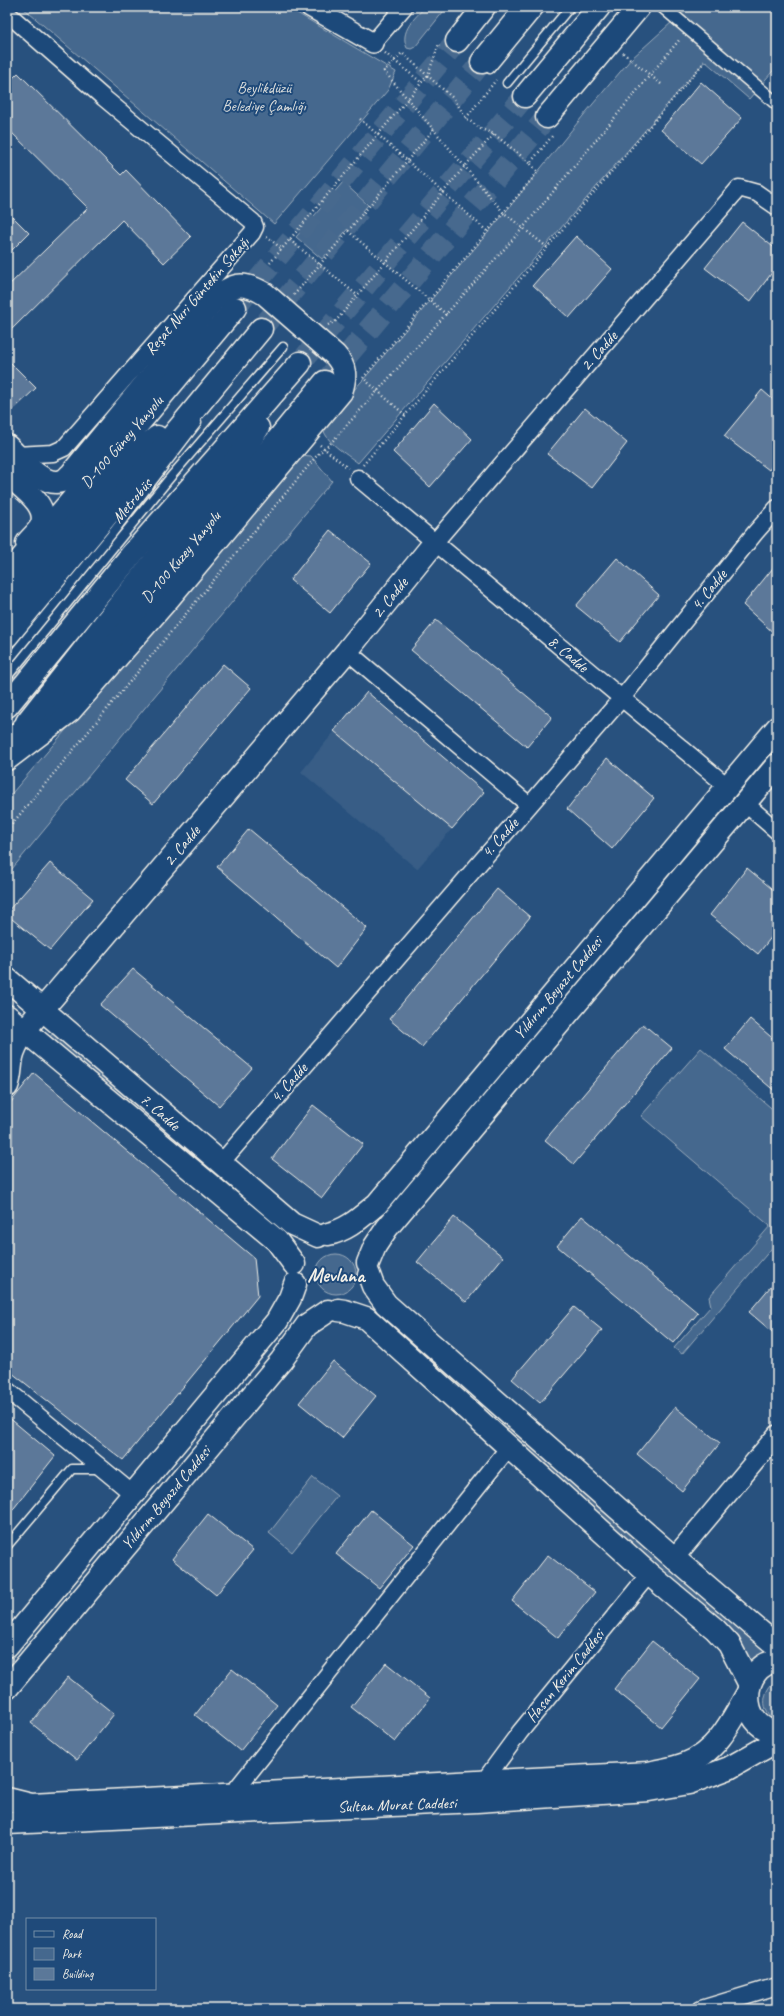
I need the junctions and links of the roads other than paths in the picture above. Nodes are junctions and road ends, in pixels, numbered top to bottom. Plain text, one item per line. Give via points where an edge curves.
1 (310, 7) edge
2 (404, 7) edge
3 (484, 7) edge
4 (527, 7) edge
5 (541, 7) edge
6 (570, 7) edge
7 (599, 7) edge
8 (639, 7) edge
9 (663, 7) edge
10 (7, 13) edge
11 (457, 41) tunnel mouth
12 (373, 43) joint
13 (486, 66) joint
14 (507, 83) dead end
15 (525, 96) tunnel mouth
16 (777, 104) edge
17 (547, 117) tunnel mouth
18 (777, 207) edge
19 (235, 308) tunnel mouth
20 (264, 331) joint
21 (283, 347) dead end
22 (300, 363) tunnel mouth
23 (239, 369) dead end
24 (325, 382) tunnel mouth
25 (274, 394) junction
26 (202, 417) dead end
27 (182, 425) junction
28 (15, 460) edge
29 (357, 476) road end
30 (777, 508) edge
31 (435, 542) junction
32 (9, 572) edge
33 (7, 603) edge
34 (7, 636) edge
35 (347, 651) junction
36 (7, 662) edge
37 (7, 677) edge
38 (622, 698) junction
39 (7, 706) edge
40 (27, 722) junction
41 (777, 728) edge
42 (7, 746) edge
43 (7, 759) edge
44 (777, 765) edge
45 (727, 786) junction
46 (746, 804) junction
47 (529, 805) junction
48 (777, 831) edge
49 (7, 979) edge
50 (43, 1010) junction
51 (7, 1016) edge
52 (24, 1031) junction
53 (7, 1086) edge
54 (220, 1164) junction
55 (323, 1235) junction
56 (369, 1269) junction
57 (294, 1274) junction
58 (333, 1311) junction
59 (7, 1390) edge
60 (777, 1435) edge
61 (510, 1446) junction
62 (101, 1469) junction
63 (133, 1494) junction
64 (7, 1546) edge
65 (674, 1558) junction
66 (649, 1574) junction
67 (7, 1646) edge
68 (777, 1646) edge
69 (777, 1661) edge
70 (7, 1688) edge
71 (748, 1689) junction
72 (777, 1732) edge
73 (777, 1741) edge
74 (484, 1781) junction
75 (233, 1793) junction
76 (7, 1799) edge
77 (7, 1823) edge
78 (777, 1986) edge
79 (701, 2009) edge

1 - 12 street
2 - 12 street
3 - 11 main road
4 - 13 main road
5 - 13 lane
6 - 14 lane
7 - 15 main road
8 - 17 main road
9 - 16 street
10 - 28 street, Reşat Nuri Güntekin Sokağı via 253,222 255,227 64,448 53,453
18 - 31 street, 2. Cadde via 757,193 739,188
19 - 32 main road, D-100 Güney Yanyolu
20 - 23 lane
20 - 27 main road
21 - 37 lane, Metrobüs via 173,474
22 - 25 main road
24 - 40 main road, D-100 Kuzey Yanyolu via 101,651 74,681
25 - 39 main road via 147,537
25 - 40 main road via 257,430 243,451
26 - 36 lane, Metrobüs
27 - 33 main road via 160,435 142,449
27 - 34 main road
28 - 32 main road via 43,514 41,526 15,559
28 - 43 main road via 43,480 54,483 63,481 213,301 229,288 244,286 255,288 265,294 342,363 345,371 341,392 169,598 70,711
29 - 31 street, 8. Cadde
30 - 38 street, 4. Cadde
31 - 35 main road, 2. Cadde
31 - 38 street, 8. Cadde
35 - 47 street
35 - 50 main road, 2. Cadde
38 - 45 street, 8. Cadde
38 - 47 street, 4. Cadde
40 - 42 main road
41 - 45 main road, Yıldırım Beyazıt Caddesi
44 - 46 main road, Yıldırım Beyazıt Caddesi
45 - 46 main road, 8. Cadde
45 - 55 main road, Yıldırım Beyazıt Caddesi via 377,1204 348,1227
46 - 48 street, 8. Cadde
46 - 56 main road, Yıldırım Beyazıt Caddesi via 387,1228 375,1246
47 - 54 street, 4. Cadde
49 - 50 main road, 7. Cadde
50 - 52 main road, 2. Cadde
50 - 54 main road, 7. Cadde
51 - 52 main road, 7. Cadde
52 - 53 main road via 16,1043
52 - 57 main road, 7. Cadde via 277,1241
54 - 55 main road, 7. Cadde via 292,1224
55 - 56 main road via 338,1235 357,1244
55 - 57 main road via 303,1247
56 - 58 main road via 366,1288 359,1298 350,1306
56 - 65 main road via 373,1286 386,1304
57 - 58 main road via 299,1294 307,1302 316,1308
57 - 63 main road, Yıldırım Beyazıd Caddesi via 277,1321
58 - 61 main road via 345,1311 366,1318
58 - 70 main road, Yıldırım Beyazıd Caddesi via 307,1325 281,1360
59 - 62 street
60 - 65 street
61 - 66 main road
61 - 75 street
62 - 63 street
62 - 64 lane via 72,1469
63 - 67 main road, Yıldırım Beyazıd Caddesi
65 - 68 main road
66 - 71 main road via 715,1629 729,1644
66 - 74 street, Hasan Kerim Caddesi via 520,1732
69 - 71 main road, Sultan Murat Caddesi via 755,1673
71 - 72 main road via 748,1706 754,1718 763,1726
71 - 74 main road, Sultan Murat Caddesi via 727,1730 710,1749 686,1764 649,1773
73 - 77 main road, Sultan Murat Caddesi via 729,1768 689,1783 649,1790 477,1801
74 - 75 main road, Sultan Murat Caddesi
75 - 76 main road, Sultan Murat Caddesi via 31,1804
78 - 79 street

